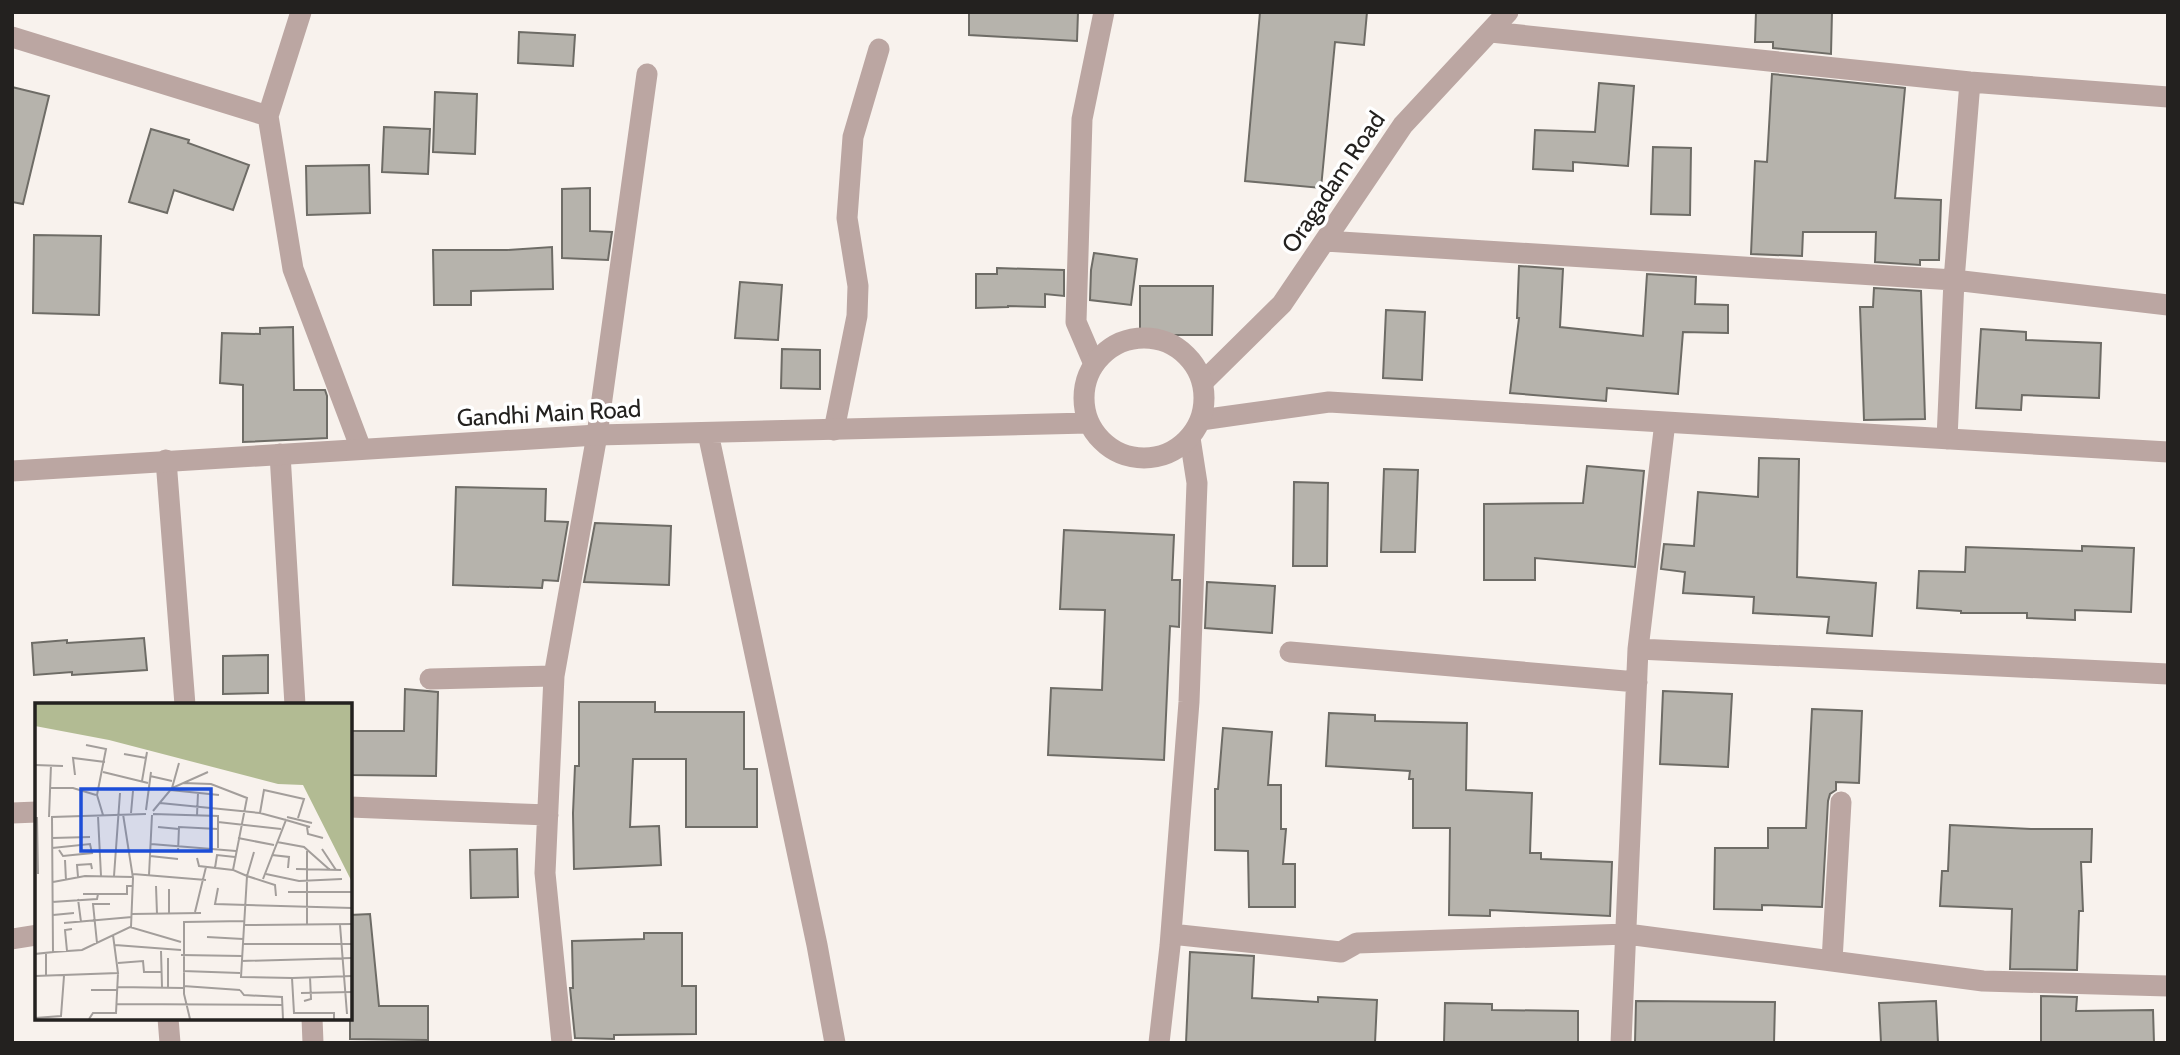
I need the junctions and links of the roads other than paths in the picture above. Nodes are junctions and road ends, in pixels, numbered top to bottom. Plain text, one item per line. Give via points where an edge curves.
1 (301, 12) edge
2 (1104, 12) edge
3 (1508, 12) edge
4 (1491, 32) junction
5 (12, 37) edge
6 (879, 49) dead end
7 (647, 74) dead end
8 (1970, 82) junction
9 (2168, 97) edge
10 (268, 116) junction
11 (1325, 241) junction
12 (1954, 280) junction
13 (2168, 306) edge
14 (1094, 364) junction
15 (1203, 382) junction
16 (1665, 422) junction
17 (1088, 423) junction
18 (1196, 429) junction
19 (834, 430) junction
20 (708, 433) junction
21 (597, 435) junction
22 (1947, 439) junction
23 (361, 449) junction
24 (2168, 452) edge
25 (280, 454) junction
26 (166, 460) junction
27 (12, 471) edge
28 (1638, 649) junction
29 (1290, 652) dead end
30 (2168, 674) edge
31 (554, 676) junction
32 (430, 679) dead end
33 (1637, 682) junction
34 (185, 703) edge
35 (295, 703) edge
36 (1841, 802) dead end
37 (352, 807) edge
38 (35, 812) edge
39 (12, 813) edge
40 (548, 815) junction
41 (1171, 934) junction
42 (1628, 934) junction
43 (35, 935) edge
44 (12, 939) edge
45 (1832, 961) junction
46 (2168, 986) edge
47 (168, 1020) edge
48 (312, 1020) edge
49 (170, 1043) edge
50 (313, 1043) edge
51 (562, 1043) edge
52 (835, 1043) edge
53 (1159, 1043) edge
54 (1621, 1043) edge

1 - 10 street
2 - 14 street via 1082,119 1076,322
3 - 4 street, Oragadam Road
4 - 8 street
4 - 11 street, Oragadam Road via 1403,125
5 - 10 street
6 - 19 street via 853,137 848,178 847,218 858,286 857,316
7 - 21 street
8 - 9 street
8 - 12 street
10 - 23 street via 293,269
11 - 12 street
11 - 15 street, Oragadam Road via 1282,304
12 - 13 street
12 - 22 street
14 - 15 street via 1108,349 1126,340 1164,341 1181,351
14 - 17 street via 1085,383
15 - 18 street via 1205,402
16 - 18 street via 1329,402
16 - 22 street
16 - 28 street
17 - 18 street via 1116,452 1136,458 1176,450
17 - 19 street, Gandhi Main Road
18 - 41 street via 1190,675
19 - 20 street, Gandhi Main Road
20 - 21 street, Gandhi Main Road
20 - 52 street
21 - 23 street, Gandhi Main Road
21 - 31 street
22 - 24 street
23 - 25 street, Gandhi Main Road
25 - 26 street, Gandhi Main Road
25 - 35 street
26 - 27 street, Gandhi Main Road
26 - 34 street
28 - 30 street
28 - 33 street
29 - 33 street
31 - 32 street
31 - 40 street
33 - 42 street
36 - 45 street
37 - 40 street
38 - 39 street
40 - 51 street via 545,873
41 - 42 street via 1341,952 1357,943
41 - 53 street
42 - 45 street
42 - 54 street
43 - 44 street
45 - 46 street via 1983,981
47 - 49 street
48 - 50 street

